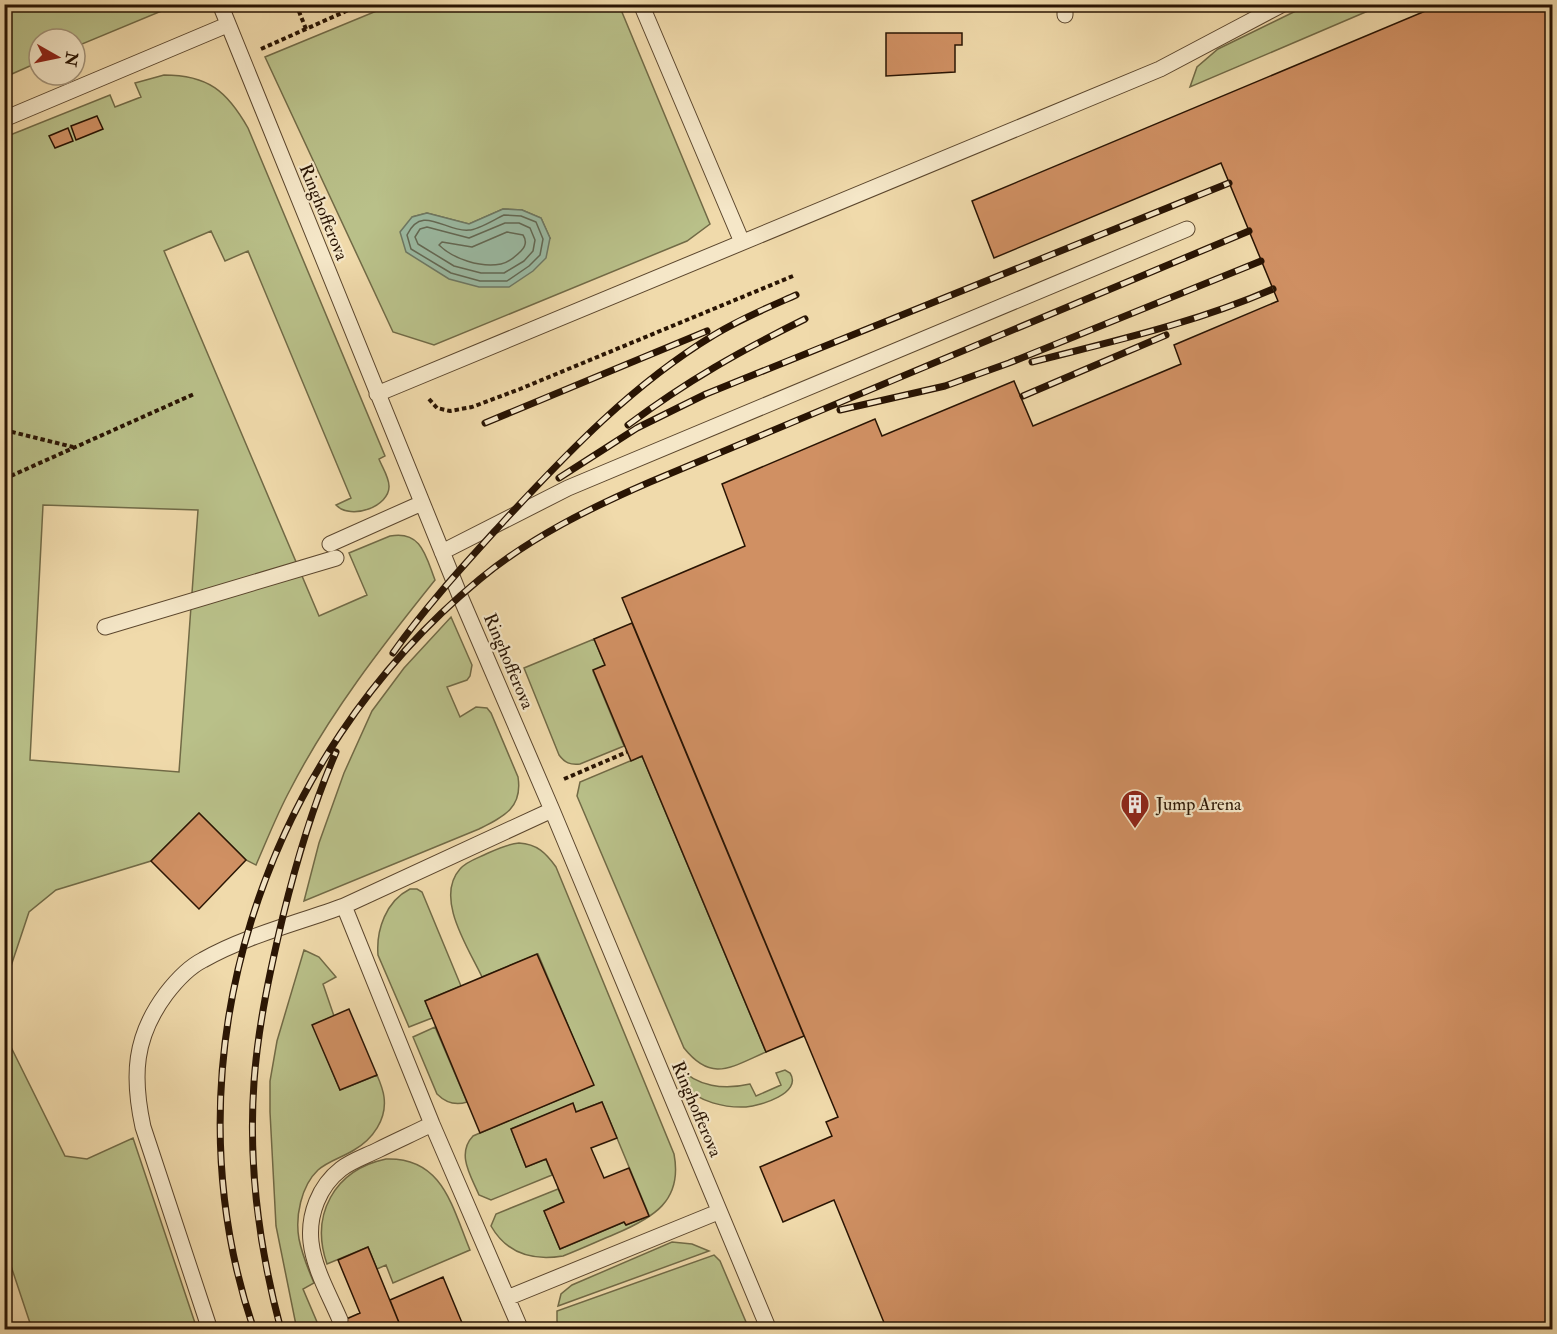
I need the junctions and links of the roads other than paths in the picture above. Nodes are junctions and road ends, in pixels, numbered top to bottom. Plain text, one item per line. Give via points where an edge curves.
1 (220, 4) edge
2 (641, 4) edge
3 (1283, 4) edge
4 (228, 25) junction
5 (4, 119) edge
6 (1187, 229) dead end
7 (741, 242) junction
8 (377, 394) junction
9 (422, 503) junction
10 (330, 544) dead end
11 (442, 552) junction
12 (336, 558) dead end
13 (105, 627) dead end
14 (552, 810) junction
15 (344, 906) junction
16 (432, 1124) junction
17 (718, 1212) junction
18 (507, 1298) junction
19 (340, 1320) dead end
20 (210, 1329) edge
21 (521, 1329) edge
22 (769, 1329) edge

1 - 4 lane, Ringhofferova
2 - 7 lane
3 - 7 lane via 1160,69
4 - 5 lane
4 - 8 lane, Ringhofferova
6 - 11 lane via 568,488
7 - 8 lane
8 - 9 lane, Ringhofferova
9 - 10 lane
9 - 11 lane, Ringhofferova
11 - 14 lane, Ringhofferova
12 - 13 lane
14 - 15 lane
14 - 17 lane, Ringhofferova
15 - 16 lane
15 - 20 lane via 201,961 187,971 157,1007 138,1052 137,1102 143,1127
16 - 18 lane
16 - 19 lane via 342,1168 320,1193 310,1226 311,1243
17 - 18 lane
17 - 22 lane, Ringhofferova
18 - 21 lane

